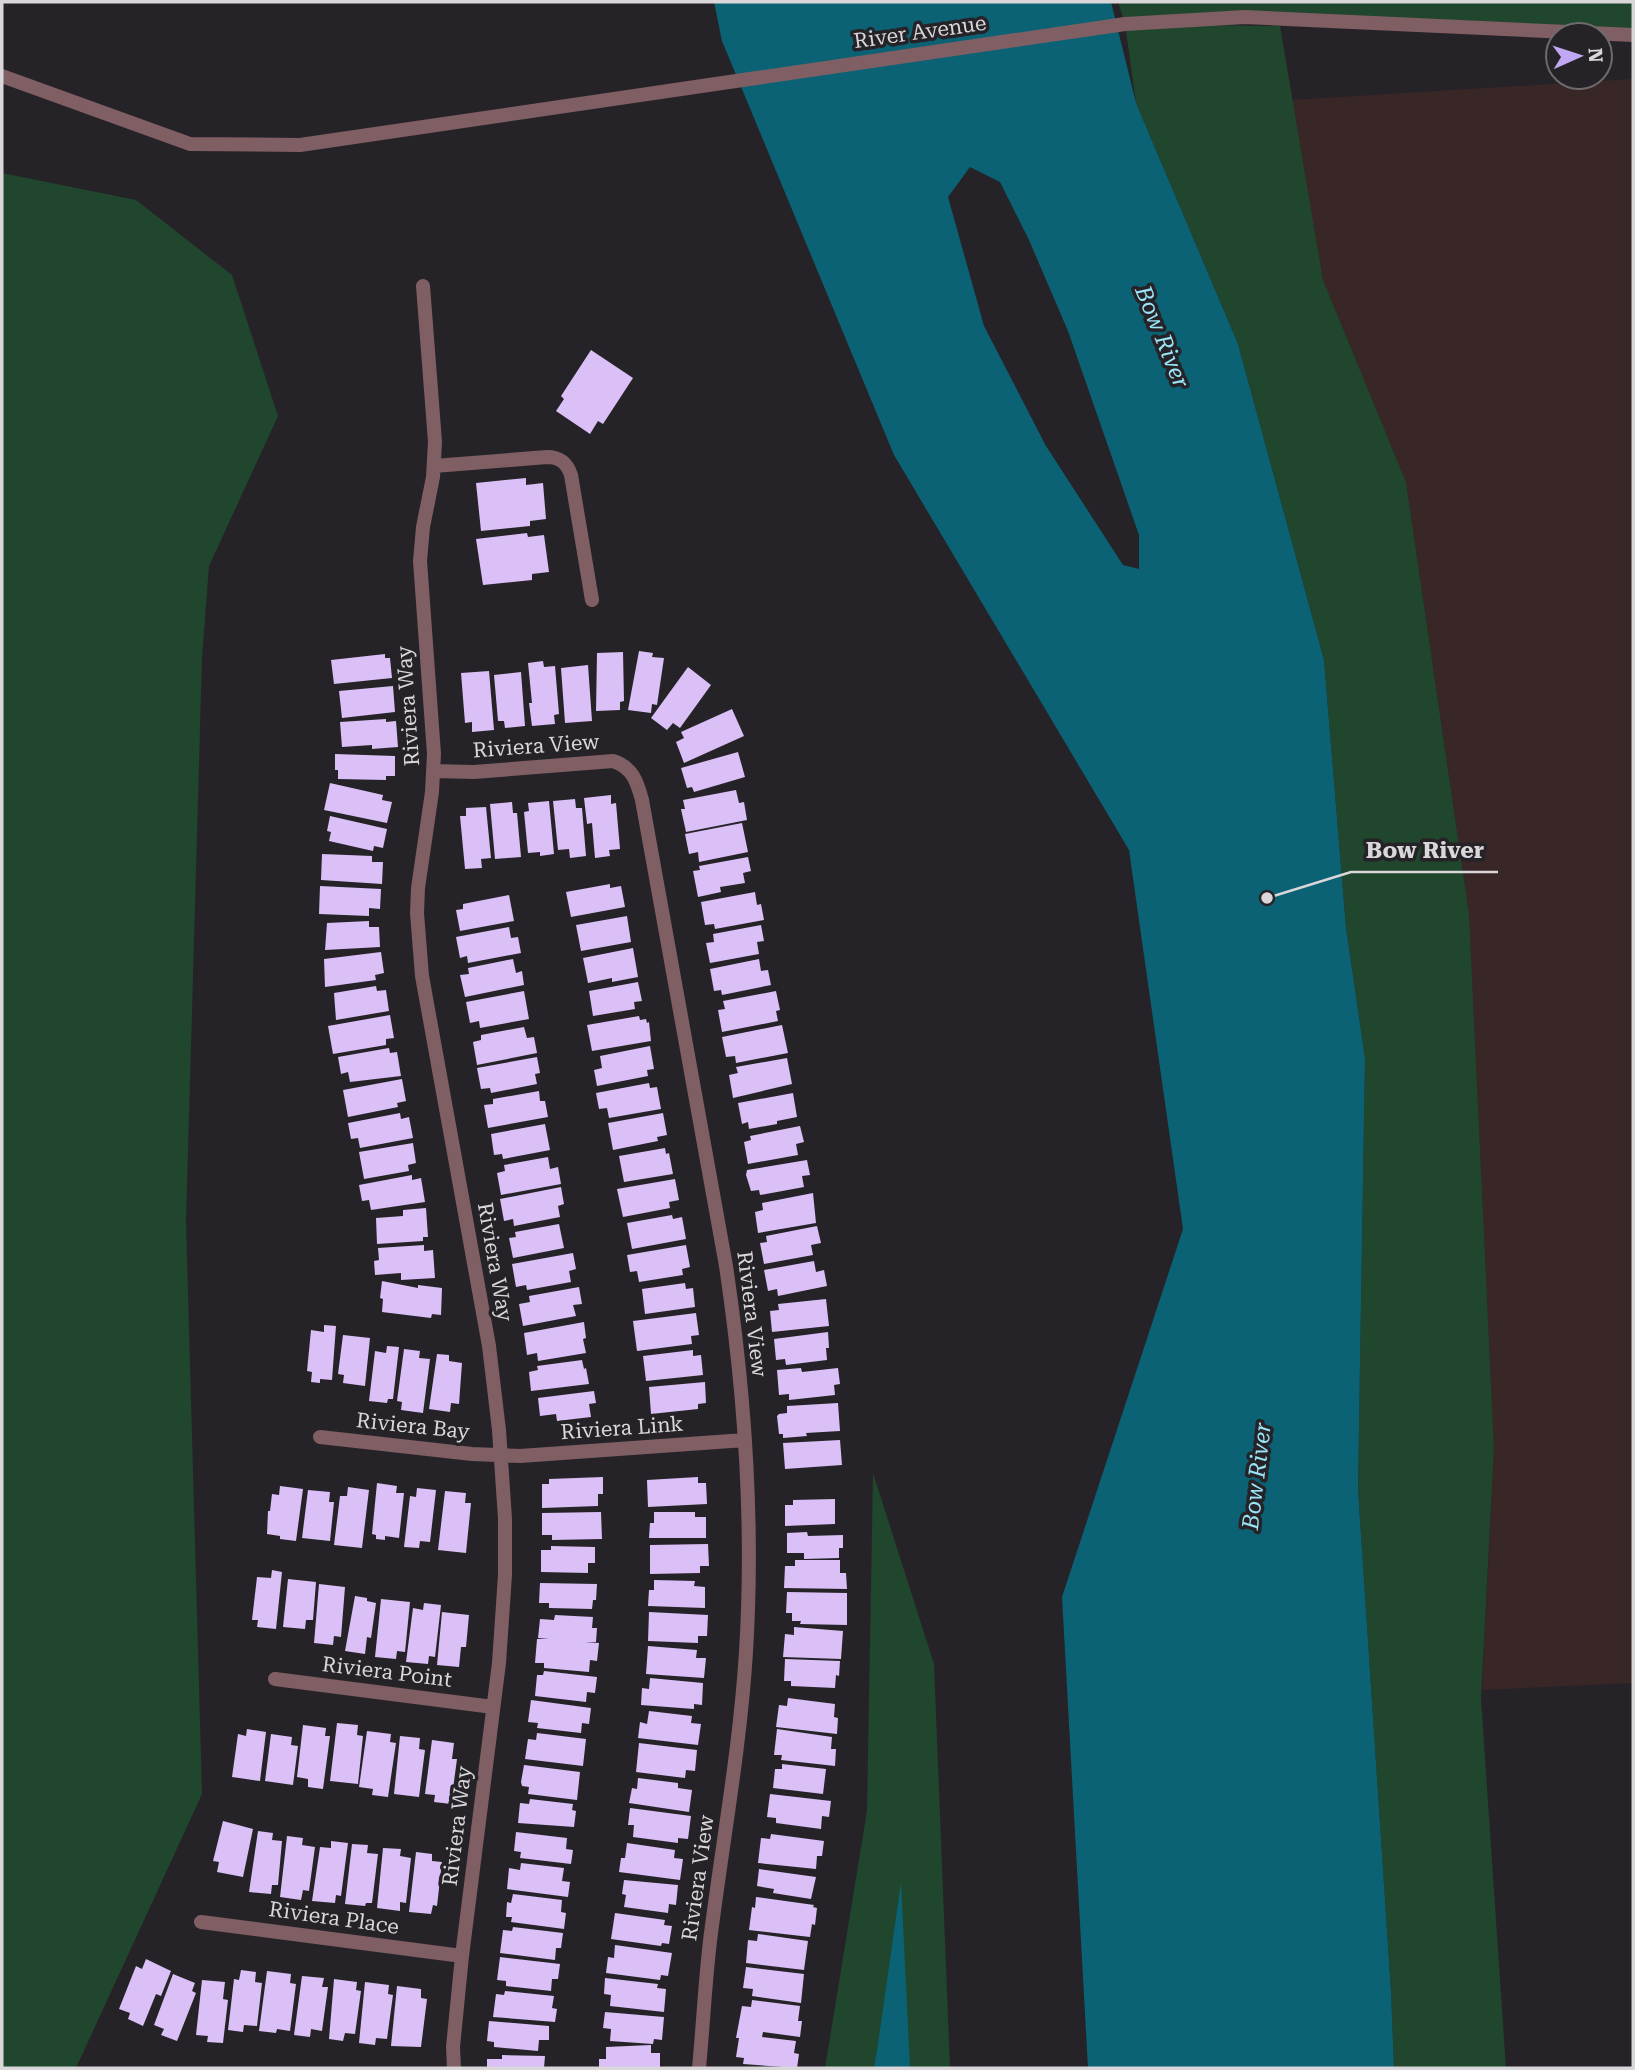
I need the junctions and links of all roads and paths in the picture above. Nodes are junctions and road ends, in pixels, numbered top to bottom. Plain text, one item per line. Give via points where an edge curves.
1 (1633, 35) edge
2 (2, 76) edge
3 (423, 286) dead end
4 (434, 466) junction
5 (592, 600) dead end
6 (433, 771) junction
7 (320, 1437) dead end
8 (745, 1440) junction
9 (501, 1456) junction
10 (275, 1679) dead end
11 (493, 1707) junction
12 (201, 1922) dead end
13 (462, 1956) junction
14 (454, 2068) edge
15 (699, 2068) edge

1 - 2 street, River Avenue via 1245,17 1125,24 300,145 190,144
3 - 4 street, Riviera Way via 435,418
4 - 5 street via 547,457 562,461 571,475
4 - 6 street, Riviera Way via 419,561
6 - 8 street, Riviera View via 466,773 613,761 626,767 636,782 726,1266
6 - 9 street, Riviera Way via 418,888 422,976 489,1346
7 - 9 street, Riviera Bay
8 - 9 street, Riviera Link
8 - 15 street, Riviera View via 750,1550 745,1664
9 - 11 street, Riviera Way via 505,1575
10 - 11 street, Riviera Point
11 - 13 street, Riviera Way
12 - 13 street, Riviera Place
13 - 14 street, Riviera Way

